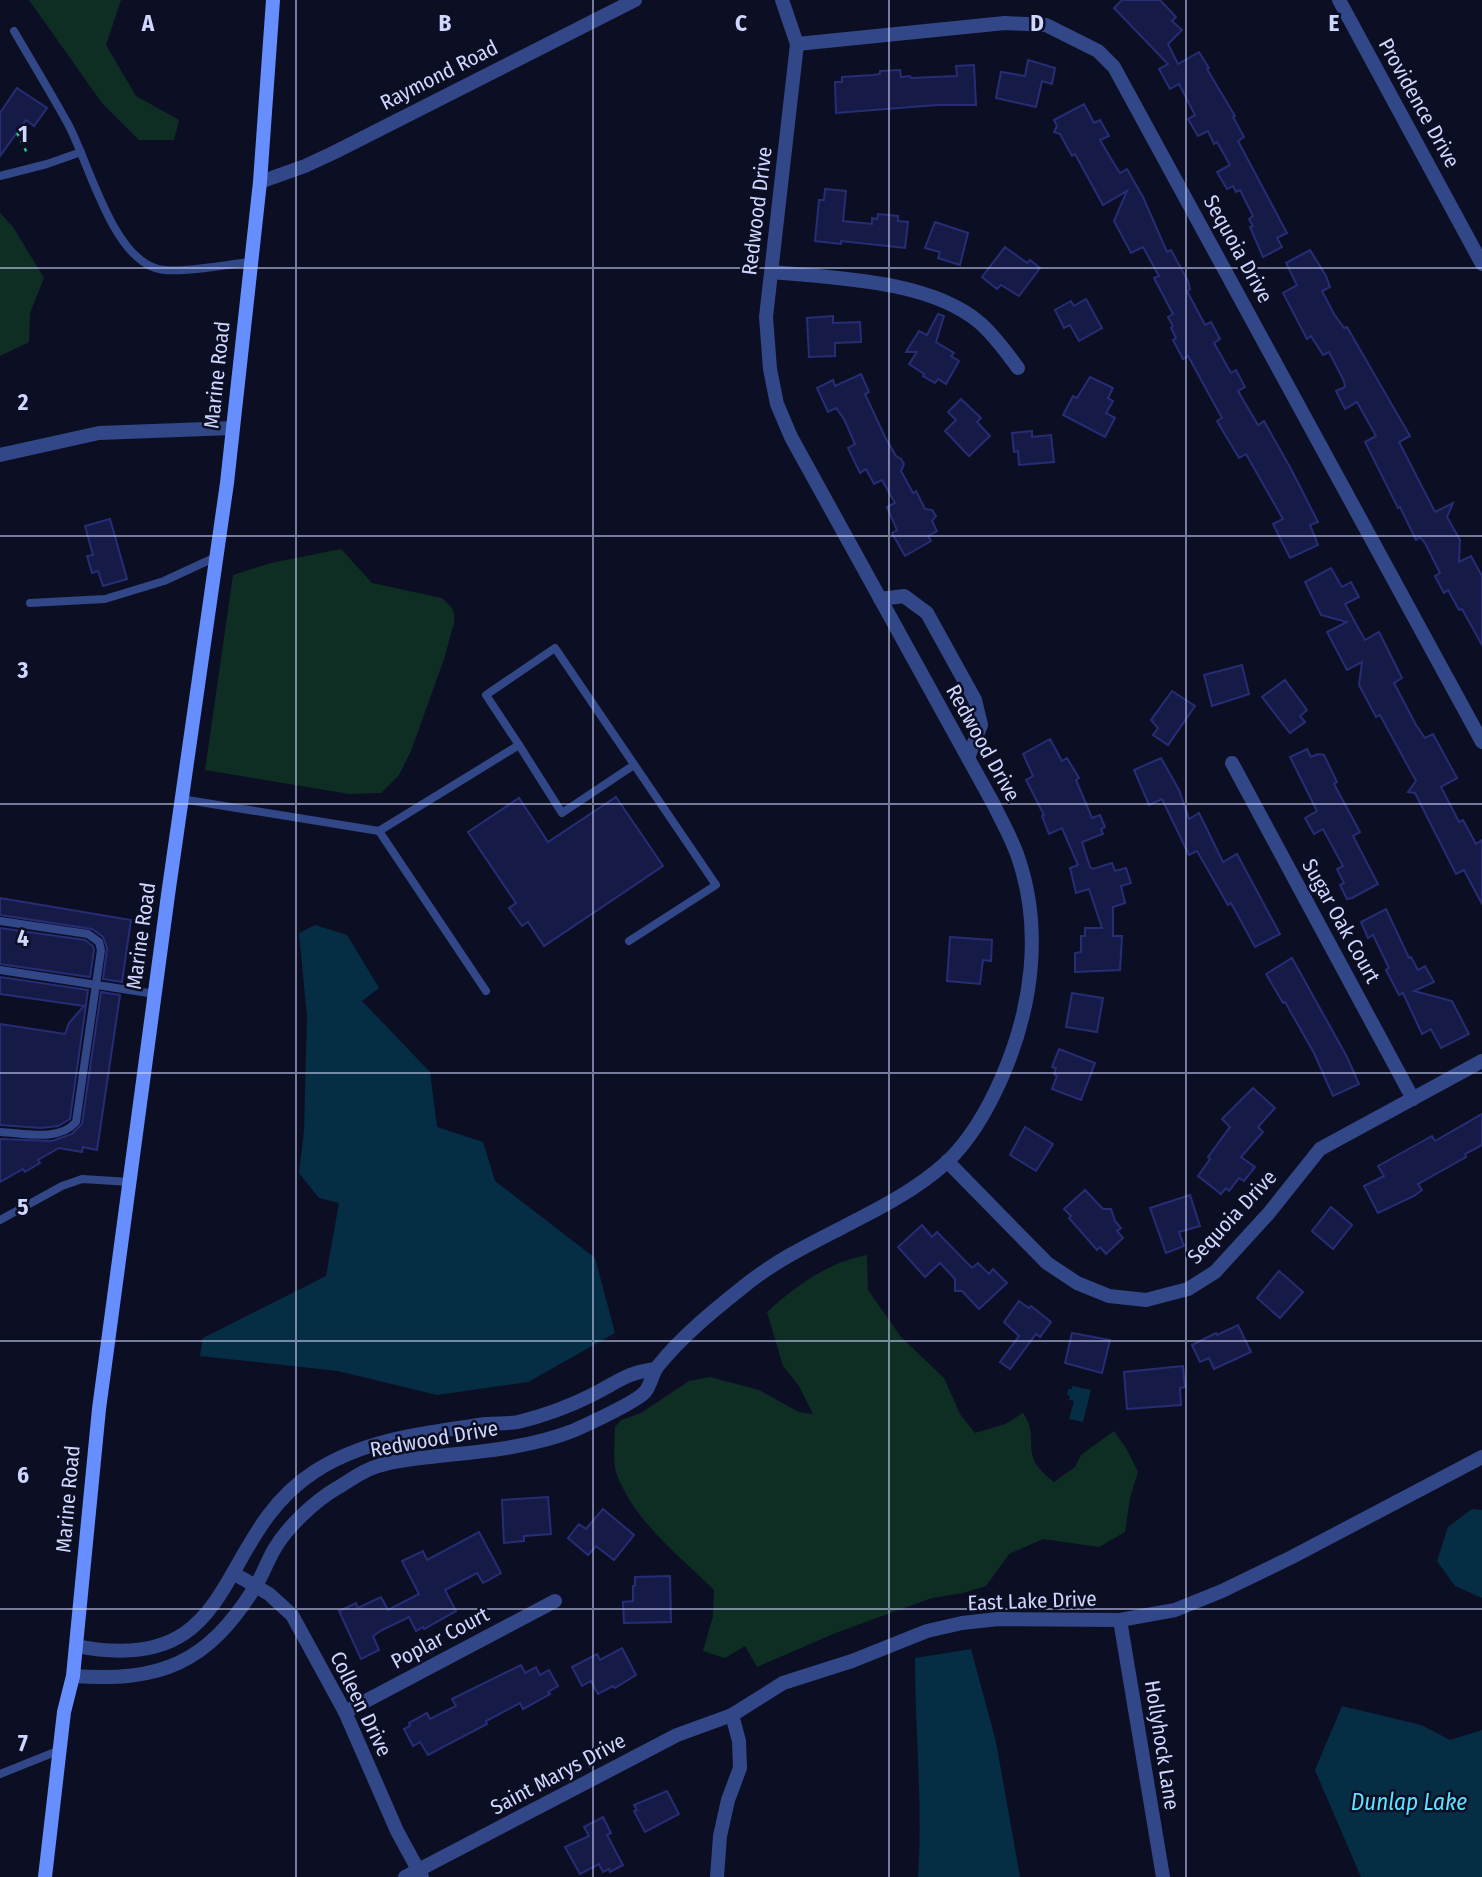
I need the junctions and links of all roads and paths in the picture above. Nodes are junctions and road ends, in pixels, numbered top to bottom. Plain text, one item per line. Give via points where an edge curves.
1 (272, 0) edge
2 (635, 0) edge
3 (782, 0) edge
4 (1339, 0) edge
5 (14, 32) dead end
6 (797, 44) junction
7 (17, 133) dead end
8 (81, 152) junction
9 (33, 168) junction
10 (0, 176) edge
11 (260, 181) junction
12 (251, 262) junction
13 (1482, 264) edge
14 (772, 271) junction
15 (1018, 368) dead end
16 (232, 428) junction
17 (0, 455) edge
18 (216, 557) junction
19 (880, 599) junction
20 (30, 603) dead end
21 (1482, 741) edge
22 (519, 745) junction
23 (968, 758) junction
24 (1232, 763) dead end
25 (634, 765) junction
26 (181, 799) junction
27 (379, 831) junction
28 (0, 921) edge
29 (629, 941) dead end
30 (0, 970) edge
31 (95, 986) junction
32 (486, 991) dead end
33 (155, 994) junction
34 (1482, 1061) edge
35 (1413, 1099) junction
36 (0, 1132) edge
37 (947, 1161) junction
38 (130, 1182) junction
39 (0, 1220) edge
40 (655, 1369) junction
41 (1482, 1457) edge
42 (233, 1573) junction
43 (255, 1587) junction
44 (555, 1601) dead end
45 (1120, 1620) junction
46 (76, 1646) junction
47 (73, 1676) junction
48 (345, 1712) junction
49 (732, 1715) junction
50 (60, 1750) junction
51 (0, 1774) edge
52 (415, 1875) edge
53 (45, 1877) edge
54 (717, 1877) edge
55 (1163, 1877) edge

1 - 11 main road, Marine Road
2 - 11 street, Raymond Road via 335,152
3 - 6 street, Redwood Drive
4 - 13 street, Providence Drive
5 - 8 lane
6 - 14 street, Redwood Drive
6 - 21 street, Sequoia Drive via 1005,23 1046,25 1098,51 1114,67
7 - 9 path
8 - 9 lane
8 - 12 lane via 107,214 144,263 171,270
9 - 10 lane
11 - 12 main road, Marine Road
12 - 16 main road, Marine Road
14 - 15 street via 885,284 950,304 979,322
14 - 19 street, Redwood Drive via 766,341 777,404
16 - 17 street via 99,433
16 - 18 main road, Marine Road
18 - 20 lane via 164,581 104,599
18 - 26 main road, Marine Road
19 - 23 street, Redwood Drive
19 - 23 street via 904,596 927,613 975,701 981,724
22 - 25 lane via 562,813
22 - 25 lane via 486,695 555,648
22 - 27 lane
23 - 37 street, Redwood Drive via 1020,862 1032,948 1026,1007 1008,1062 983,1115
24 - 35 street, Sugar Oak Court
25 - 29 lane via 716,884
26 - 27 lane
26 - 33 main road, Marine Road
27 - 32 lane
28 - 31 lane via 88,934 101,950
30 - 31 lane
31 - 33 lane
31 - 36 lane via 76,1122 55,1135
33 - 38 main road, Marine Road
34 - 35 street, Sequoia Drive
35 - 37 street, Sequoia Drive via 1320,1149 1215,1272 1179,1293 1146,1300 1109,1296 1061,1274
37 - 40 street, Redwood Drive via 905,1192 768,1269 696,1326
38 - 39 lane via 82,1179
38 - 46 main road, Marine Road via 96,1430
40 - 42 street, Redwood Drive via 632,1373 568,1405 516,1422 400,1436 341,1457 289,1492
40 - 43 street, Redwood Drive via 646,1391 571,1431 492,1450 375,1467 332,1490 276,1545
41 - 45 street, East Lake Drive via 1223,1591 1175,1610
42 - 43 street, Colleen Drive
42 - 46 street, Redwood Drive via 199,1622 162,1646 117,1652
43 - 47 street, Redwood Drive via 203,1651 179,1664 144,1675
43 - 48 street, Colleen Drive via 292,1615
44 - 48 street, Poplar Court
45 - 49 street, East Lake Drive via 998,1619 927,1631 783,1682
45 - 55 street, Hollyhock Lane
46 - 47 main road, Marine Road
47 - 50 main road, Marine Road
48 - 52 street, Colleen Drive
49 - 52 street, Saint Marys Drive via 677,1735
49 - 54 street via 740,1741 740,1768 722,1824
50 - 51 lane
50 - 53 main road, Marine Road

